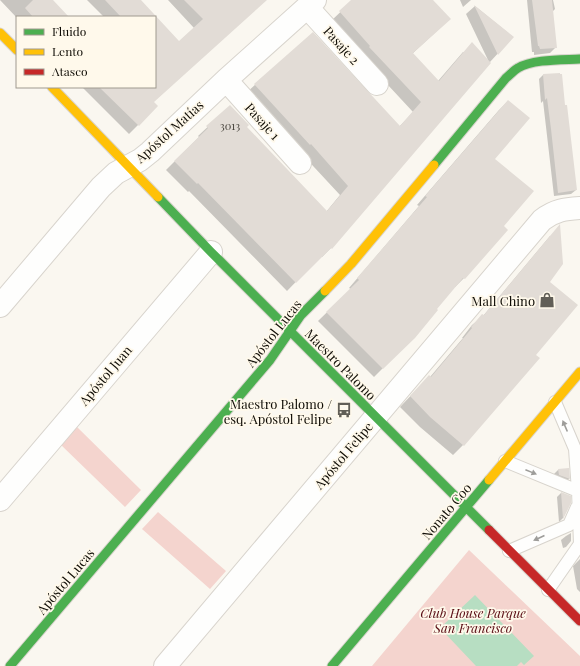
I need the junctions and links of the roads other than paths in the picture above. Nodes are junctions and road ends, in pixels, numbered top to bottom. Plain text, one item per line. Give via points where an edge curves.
1 (311, 3) edge
2 (0, 33) edge
3 (16, 49) edge
4 (580, 58) edge
5 (226, 80) junction
6 (377, 84) dead end
7 (53, 88) edge
8 (300, 163) dead end
9 (129, 166) junction
10 (580, 208) edge
11 (211, 252) junction
12 (0, 306) edge
13 (290, 331) junction
14 (580, 372) edge
15 (555, 402) junction
16 (375, 417) junction
17 (505, 461) junction
18 (579, 493) edge
19 (0, 500) edge
20 (466, 508) junction
21 (580, 544) edge
22 (510, 551) junction
23 (548, 590) junction
24 (580, 622) edge
25 (10, 666) edge
26 (165, 666) edge
27 (332, 666) edge

1 - 5 street, Apóstol Matías
1 - 6 street, Pasaje 2
2 - 3 street
4 - 13 street, Apóstol Lucas via 534,63 518,68 512,73 351,264
5 - 8 street, Pasaje 1
5 - 9 street, Apóstol Matías via 150,152
7 - 9 street, Maestro Palomo
9 - 11 street, Maestro Palomo
9 - 12 street, Apóstol Matías via 116,173 101,187
10 - 16 street, Apóstol Felipe via 556,211 542,220
11 - 13 street, Maestro Palomo
11 - 19 street, Apóstol Juan
13 - 16 street, Maestro Palomo
13 - 25 street, Apóstol Lucas via 270,360
14 - 15 street, Nonato Coo
15 - 17 street, Nonato Coo
18 -> 15 lane via 575,449
16 - 20 street, Maestro Palomo
16 - 26 street, Apóstol Felipe
17 -> 18 lane
17 - 20 street, Nonato Coo
18 - 21 lane
18 -> 22 lane via 569,525
20 - 22 street, Maestro Palomo
20 - 27 street, Nonato Coo
21 - 23 lane
22 - 23 street, Maestro Palomo
23 - 24 street, Maestro Palomo

